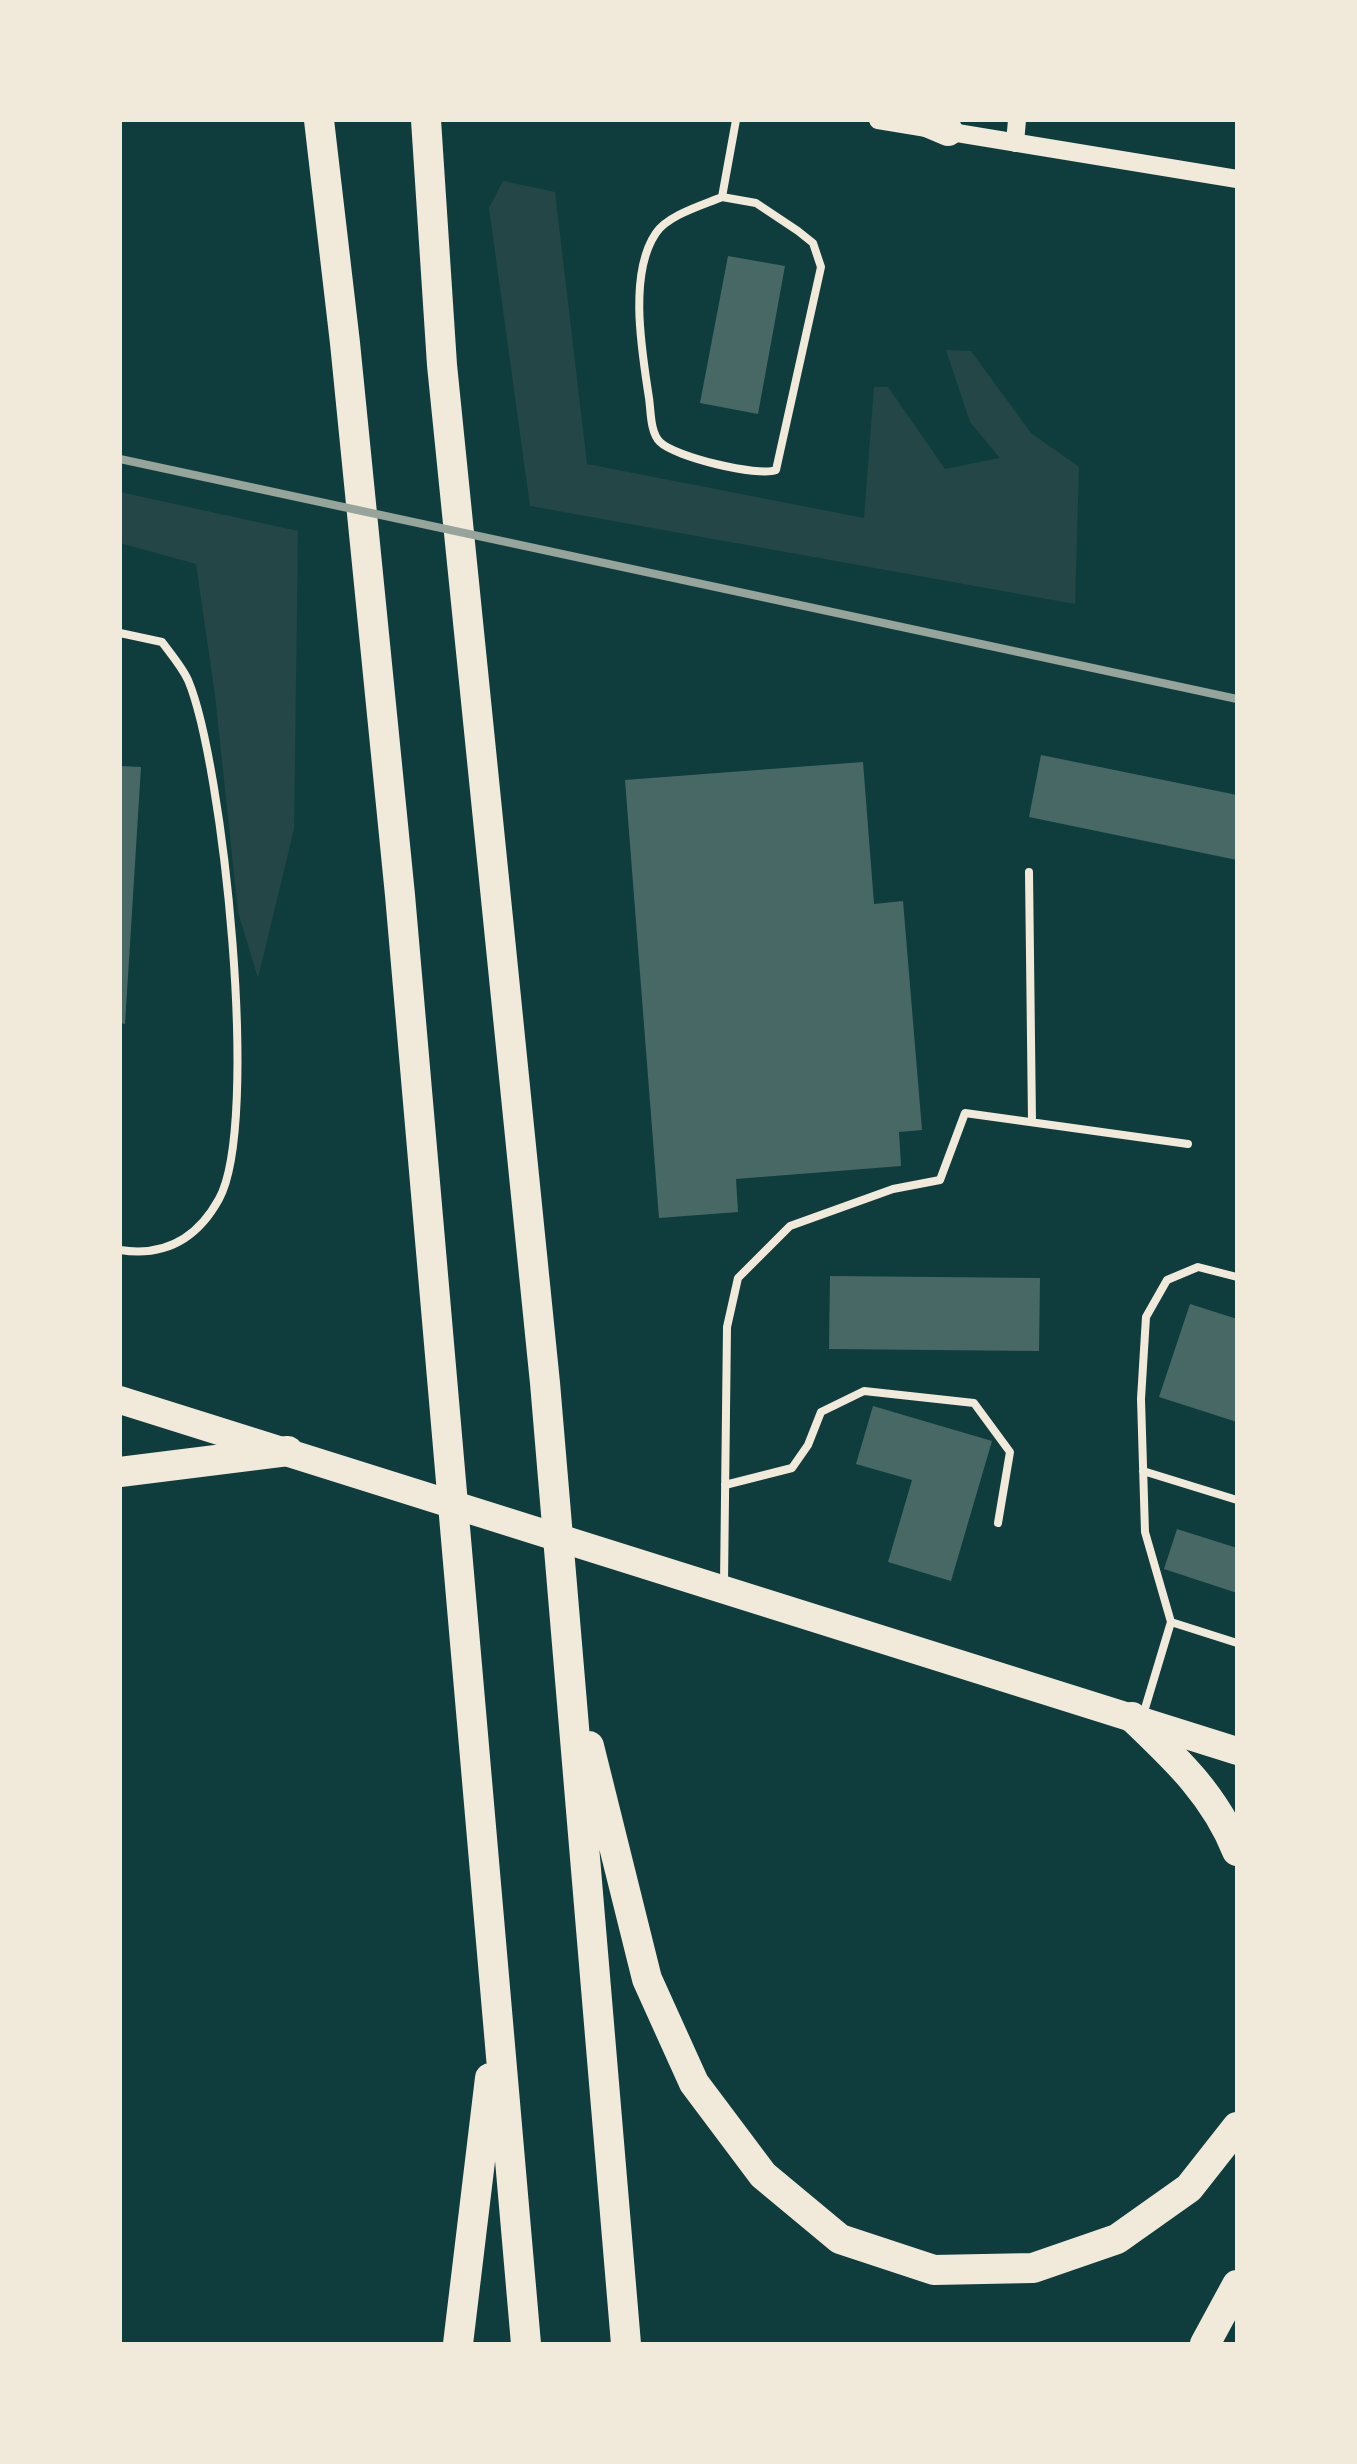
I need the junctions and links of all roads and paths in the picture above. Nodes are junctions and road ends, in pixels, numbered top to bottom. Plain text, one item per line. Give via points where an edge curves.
1 (318, 120) edge
2 (426, 120) edge
3 (736, 120) edge
4 (878, 120) edge
5 (1017, 120) edge
6 (935, 126) edge
7 (1016, 143) junction
8 (1237, 179) edge
9 (722, 196) junction
10 (120, 633) edge
11 (1029, 872) dead end
12 (1032, 1122) junction
13 (1188, 1144) dead end
14 (120, 1250) edge
15 (1237, 1276) edge
16 (120, 1400) edge
17 (288, 1451) junction
18 (1143, 1471) junction
19 (120, 1472) edge
20 (725, 1485) junction
21 (1237, 1500) edge
22 (998, 1523) dead end
23 (724, 1588) junction
24 (1172, 1622) junction
25 (1237, 1643) edge
26 (568, 1664) junction
27 (1137, 1718) junction
28 (1237, 1751) edge
29 (1237, 1851) edge
30 (497, 2016) junction
31 (1237, 2127) edge
32 (1237, 2285) edge
33 (458, 2344) edge
34 (526, 2344) edge
35 (626, 2344) edge
36 (1206, 2344) edge

1 - 30 highway via 400,894
2 - 26 highway via 442,365
3 - 9 lane
4 - 6 street
5 - 7 street
6 - 7 street
7 - 8 street
9 - 9 lane via 657,230 648,250 640,306 654,434 672,450 770,473 776,470 821,267 813,243 798,231 756,203
10 - 14 lane via 162,642 188,679 206,752 233,932 237,1117 220,1198 185,1241 142,1254
11 - 12 lane
12 - 13 lane
12 - 20 lane via 965,1113 940,1180 892,1189 790,1226 738,1278 727,1328
15 - 18 lane via 1198,1267 1166,1280 1146,1317
16 - 17 highway
17 - 19 highway
17 - 23 highway
18 - 21 lane
18 - 24 lane via 1144,1532
20 - 22 lane via 792,1468 821,1412 864,1391 974,1403 1010,1452
20 - 23 lane
23 - 27 highway
24 - 25 lane
24 - 27 lane
26 - 31 highway via 646,1980 694,2083 763,2176 840,2238 934,2270 1033,2268 1117,2238 1188,2188
26 - 35 highway
27 - 28 highway
27 - 29 highway via 1196,1778
30 - 33 highway
30 - 34 highway
32 - 36 highway

